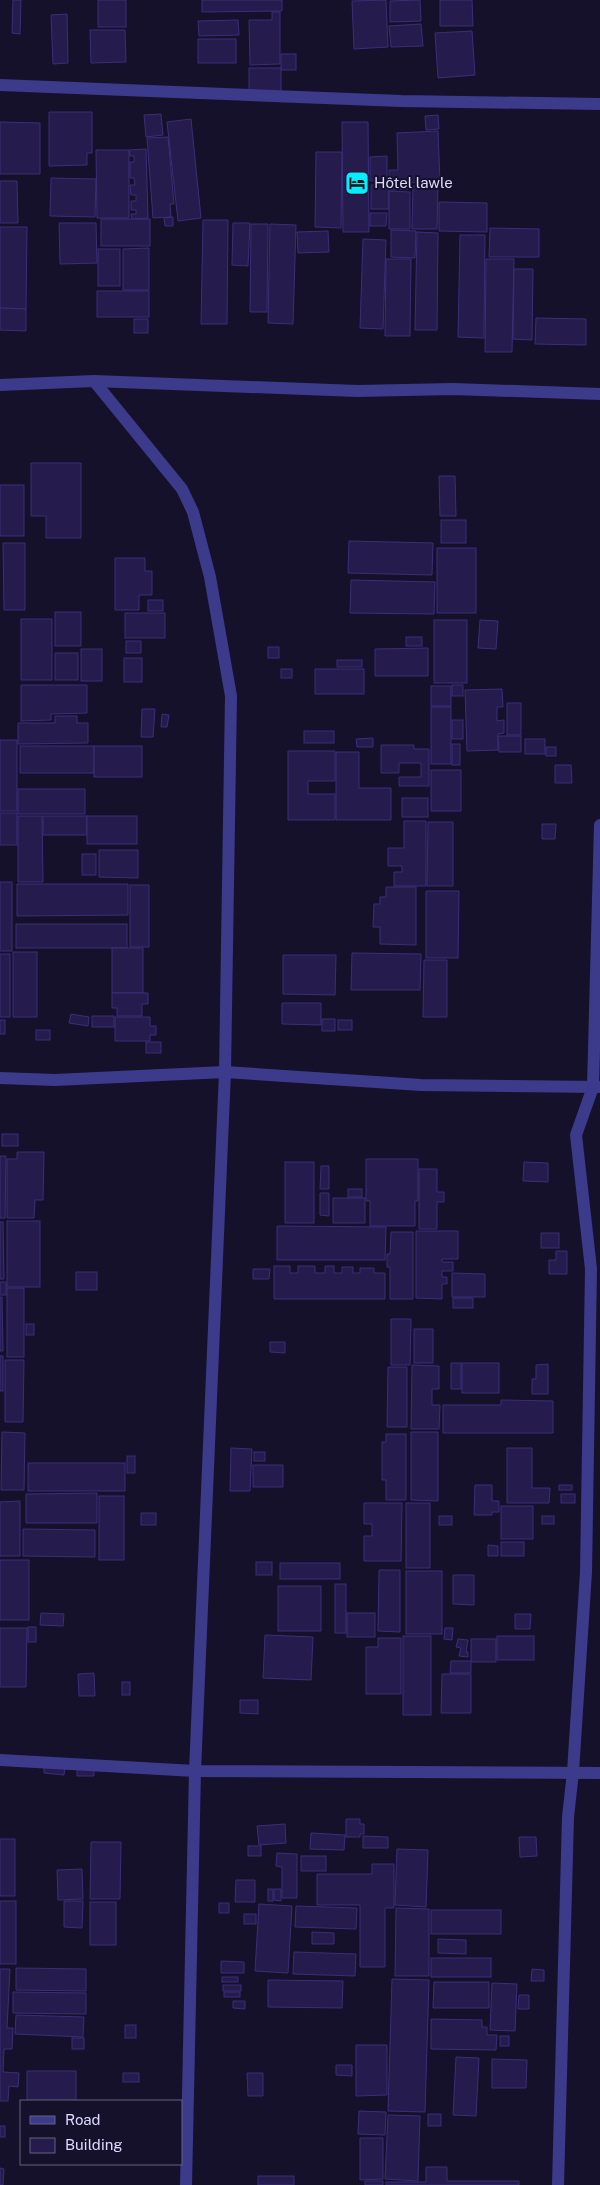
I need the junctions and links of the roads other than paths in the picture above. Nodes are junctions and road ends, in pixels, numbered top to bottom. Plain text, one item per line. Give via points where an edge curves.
1 (0, 85) edge
2 (600, 104) edge
3 (94, 381) junction
4 (0, 385) edge
5 (600, 394) edge
6 (600, 825) edge
7 (225, 1072) junction
8 (0, 1078) edge
9 (596, 1087) edge
10 (0, 1760) edge
11 (195, 1771) junction
12 (573, 1772) junction
13 (600, 1773) edge
14 (186, 2185) edge
15 (558, 2185) edge

1 - 2 street via 401,101
3 - 4 street
3 - 5 street via 357,391 453,389
3 - 7 street via 182,489 193,512 232,696
6 - 9 street
7 - 8 street via 55,1080
7 - 9 street via 422,1085
7 - 11 street
9 - 12 street via 576,1135 591,1269 586,1572
10 - 11 street
11 - 12 street
11 - 14 street
12 - 13 street
12 - 15 street via 568,1818

